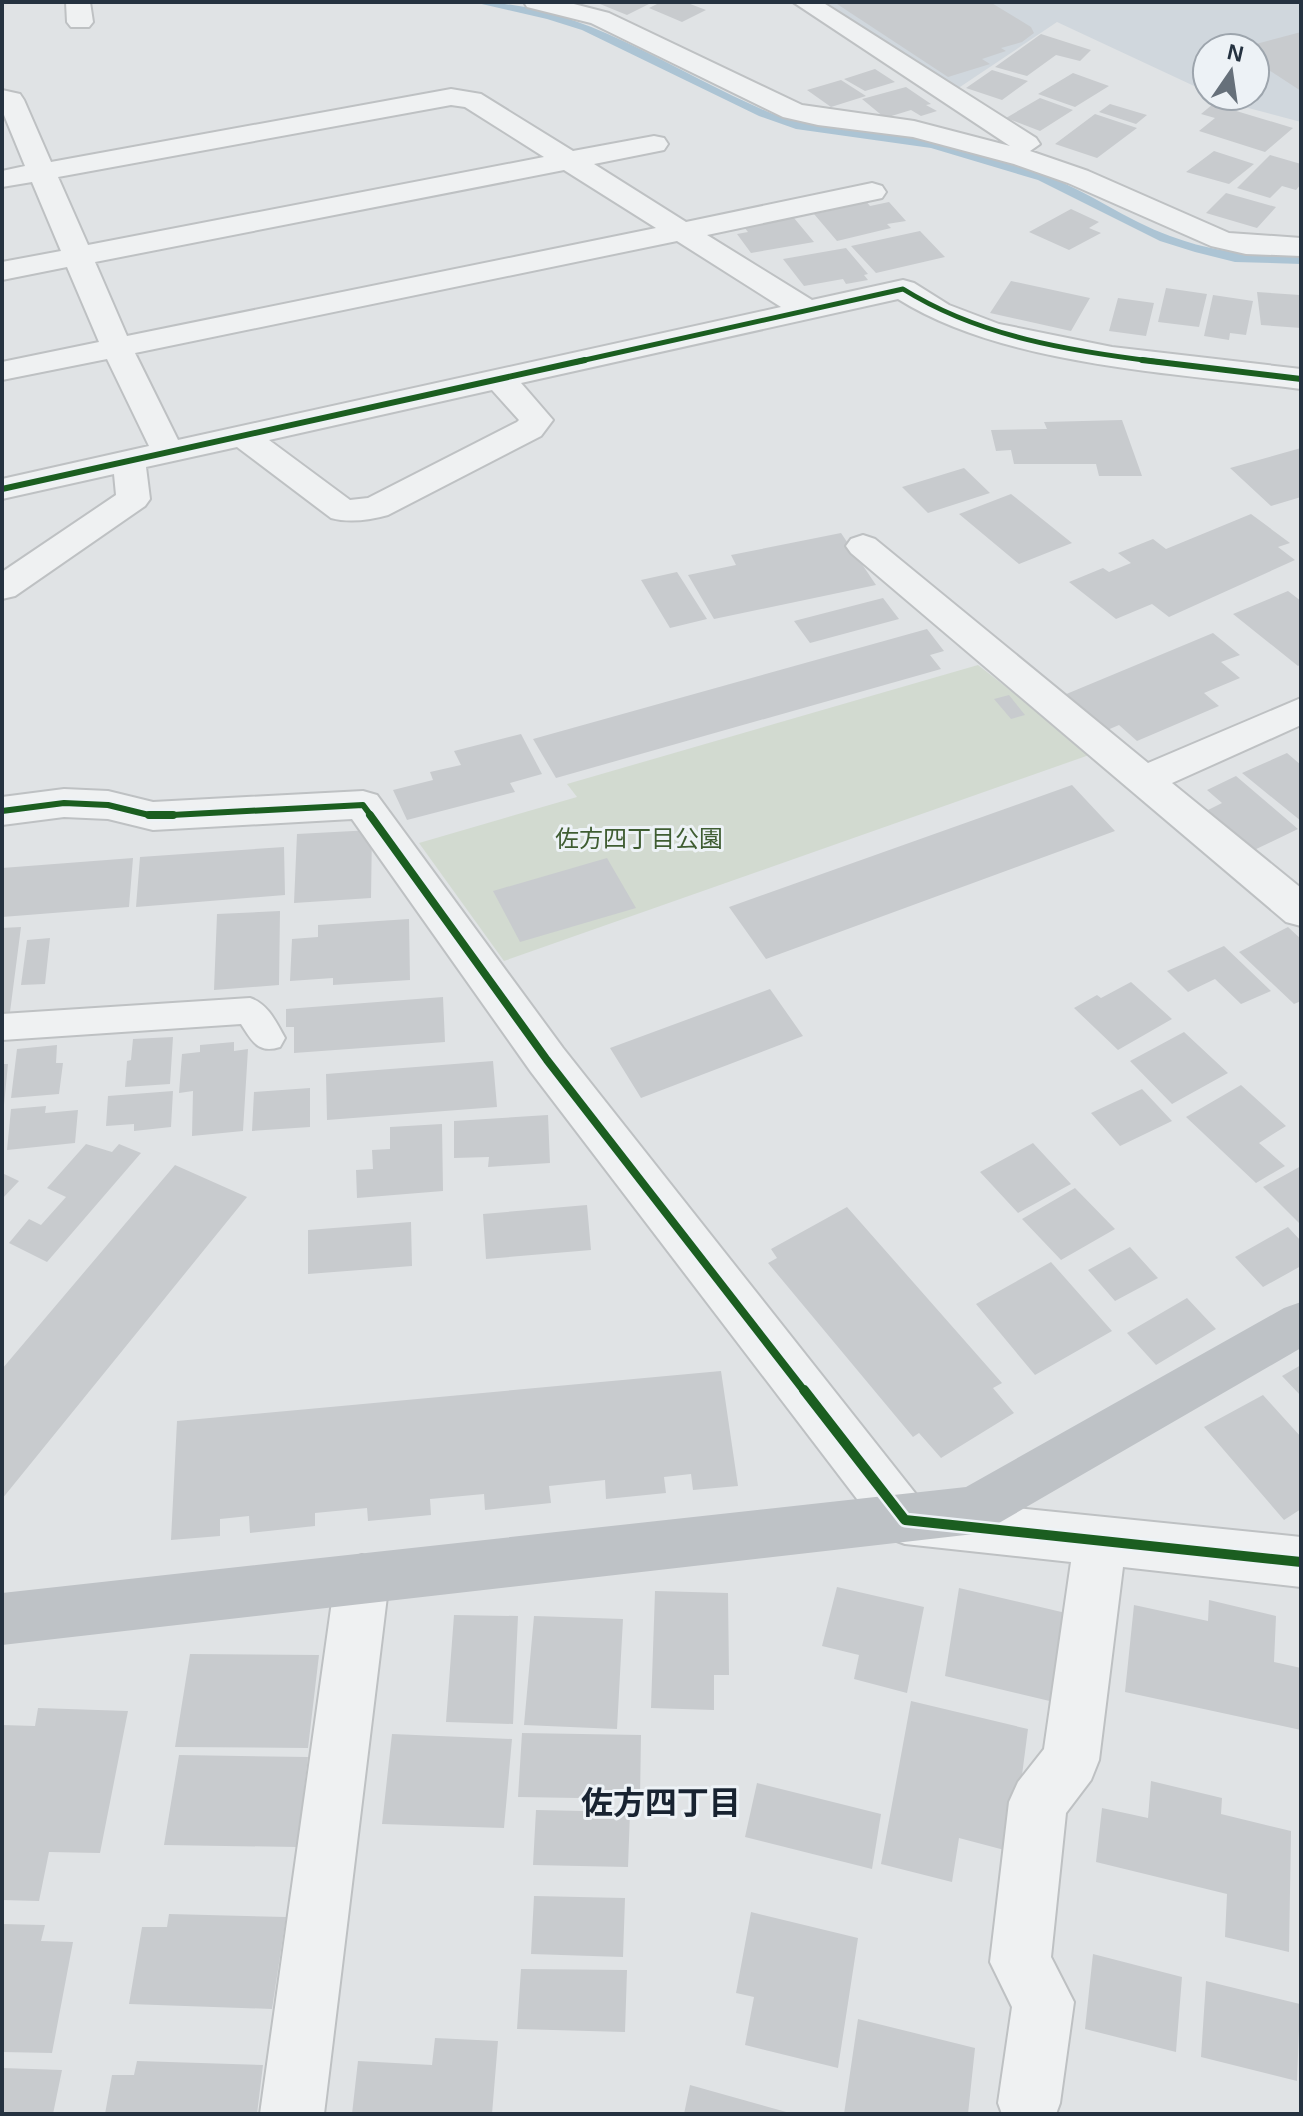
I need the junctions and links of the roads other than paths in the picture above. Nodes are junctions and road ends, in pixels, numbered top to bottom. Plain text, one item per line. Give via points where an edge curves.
1 (536, 2) edge
2 (805, 2) edge
3 (2, 98) edge
4 (654, 144) dead end
5 (569, 160) junction
6 (39, 172) junction
7 (1078, 177) junction
8 (2, 179) edge
9 (872, 192) dead end
10 (682, 230) junction
11 (1301, 247) edge
12 (76, 256) junction
13 (2, 271) edge
14 (807, 310) junction
15 (116, 346) junction
16 (2, 371) edge
17 (498, 378) junction
18 (1301, 379) edge
19 (242, 435) junction
20 (168, 452) junction
21 (129, 460) junction
22 (2, 489) edge
23 (863, 546) dead end
24 (2, 588) edge
25 (1301, 710) edge
26 (1144, 780) junction
27 (2, 811) edge
28 (1301, 911) edge
29 (2, 1027) edge
30 (268, 1038) dead end
31 (1301, 1323) edge
32 (905, 1520) junction
33 (1100, 1541) junction
34 (1301, 1562) edge
35 (362, 1580) junction
36 (2, 1619) edge
37 (1029, 2103) dead end
38 (292, 2114) edge

1 - 7 street via 600,18 793,111 914,129
2 - 7 street
3 - 6 street via 11,100
4 - 5 street
5 - 6 street via 472,100 451,97
5 - 10 street
5 - 12 street
6 - 8 street
6 - 12 street
7 - 11 street via 1221,240
9 - 10 street
10 - 14 street
10 - 15 street
12 - 13 street
12 - 15 street
14 - 17 street
14 - 18 street via 903,289 938,311 991,332 1112,356
15 - 16 street
15 - 20 street
17 - 19 street
17 - 19 street via 537,420 529,429 376,508 343,511
19 - 20 street
20 - 21 street
21 - 22 street
21 - 24 street via 133,499
23 - 26 street
25 - 26 street
26 - 28 street
27 - 32 street via 64,803 108,805 153,816 363,805 547,1060
29 - 30 lane via 250,1011
31 - 32 street via 974,1510
32 - 33 street
32 - 35 street
33 - 34 street
33 - 37 street via 1071,1760 1038,1802 1020,1962 1043,2002
35 - 36 street
35 - 38 street

